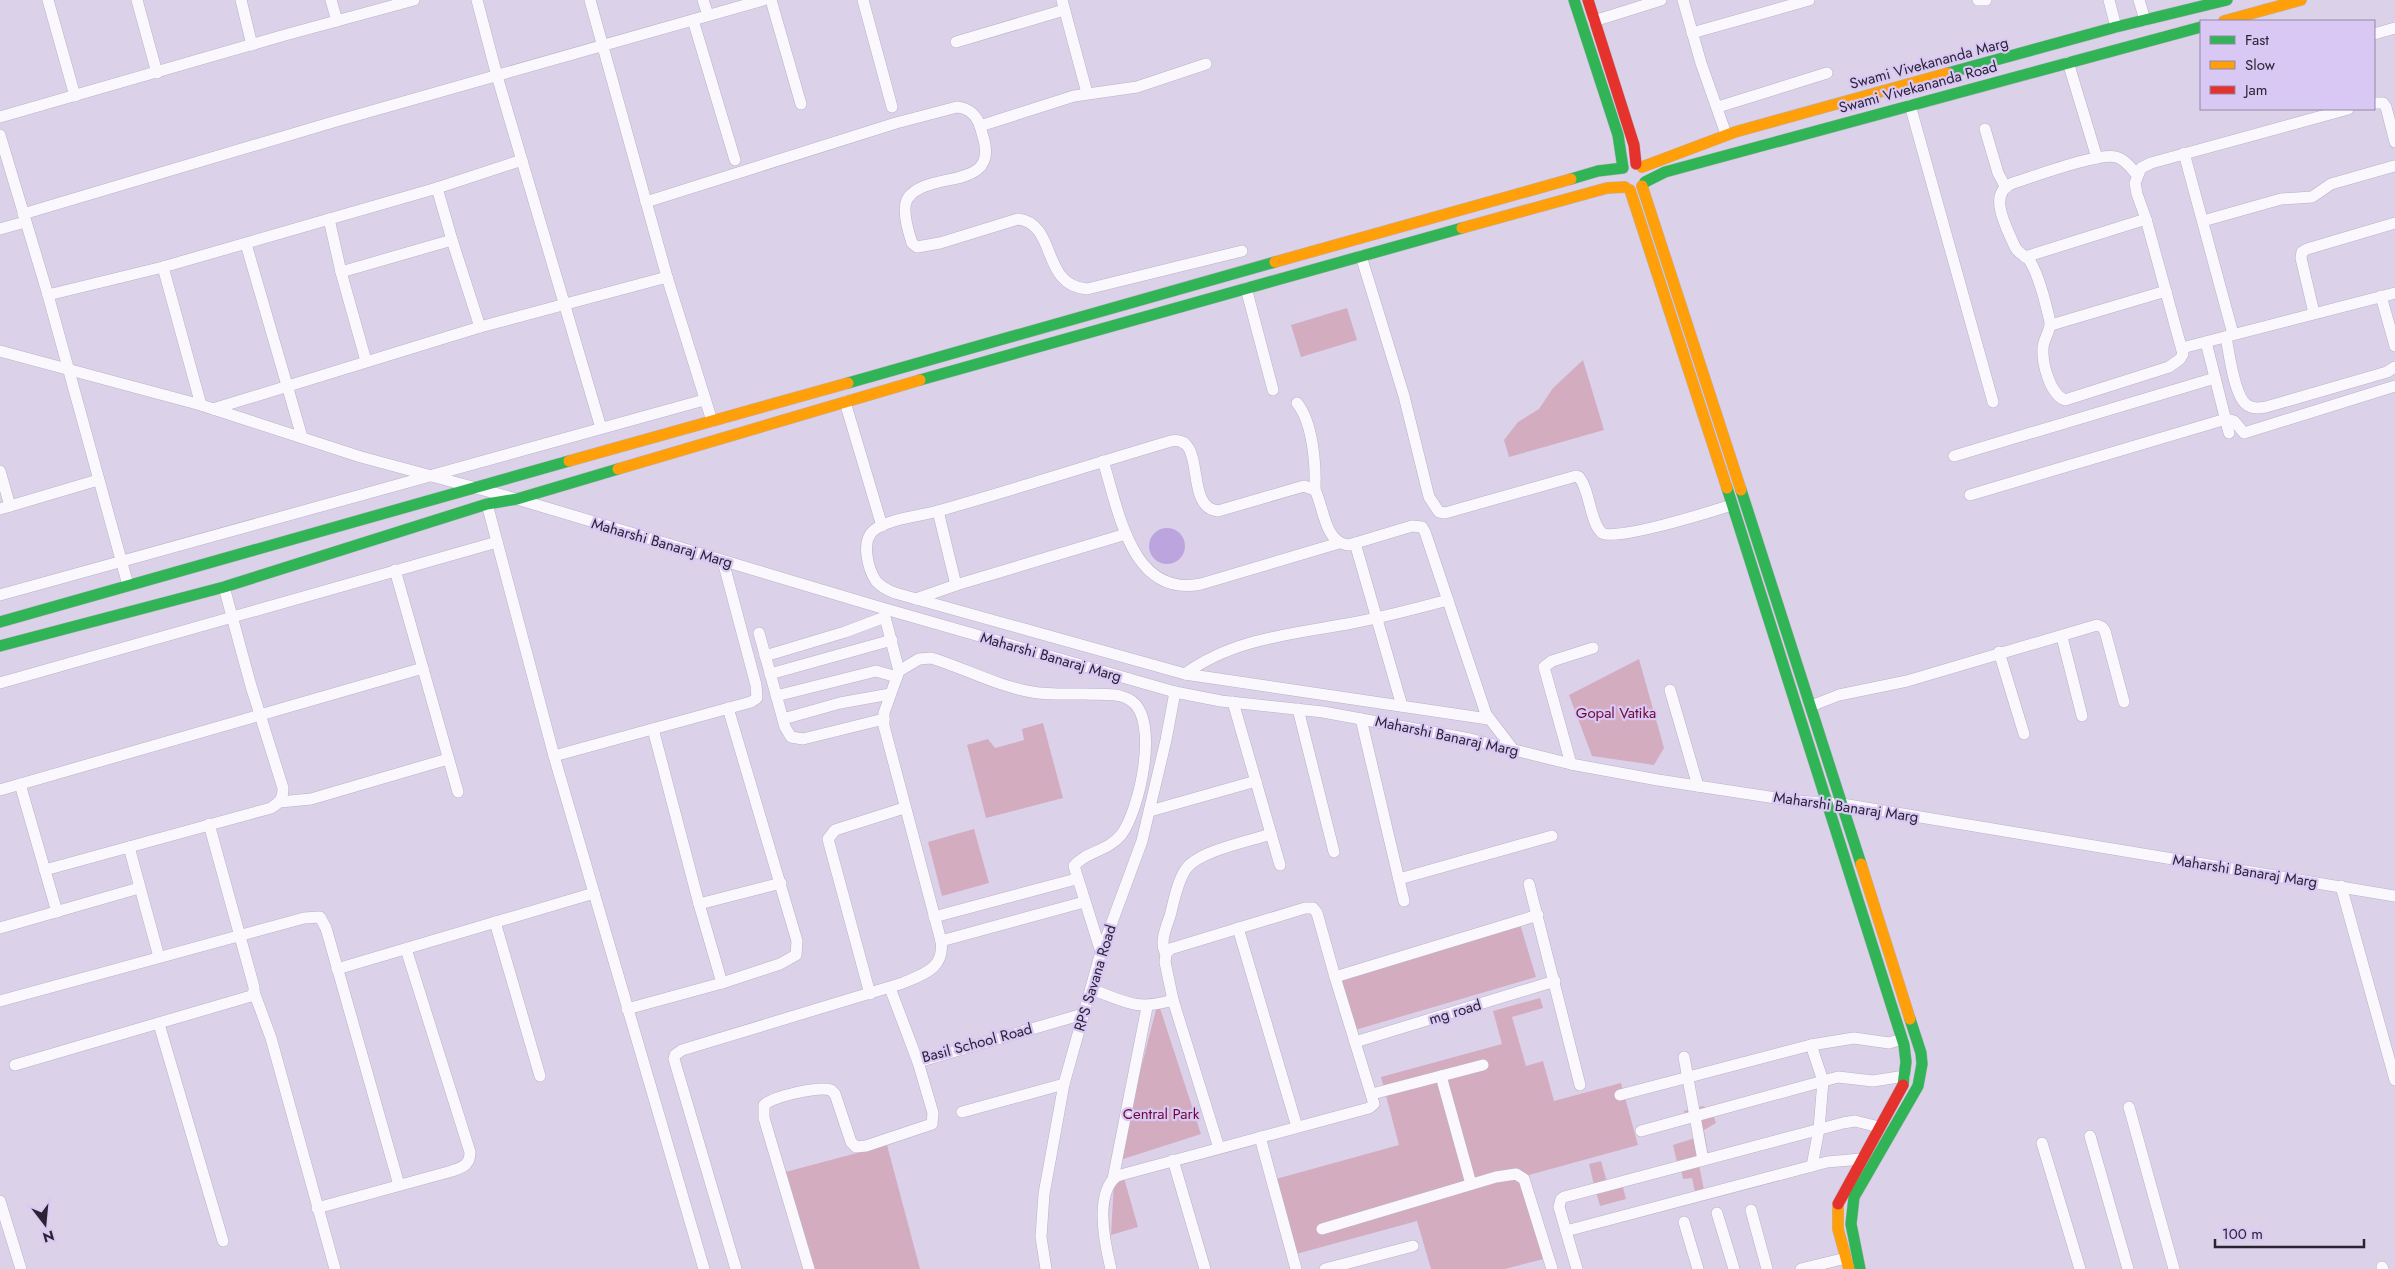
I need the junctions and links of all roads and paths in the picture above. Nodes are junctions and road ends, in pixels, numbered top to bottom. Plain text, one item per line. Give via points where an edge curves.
1 (48, 0) edge
2 (137, 0) edge
3 (241, 0) edge
4 (331, 0) edge
5 (414, 0) edge
6 (477, 0) edge
7 (590, 0) edge
8 (703, 0) edge
9 (763, 0) edge
10 (771, 0) edge
11 (863, 0) edge
12 (1574, 0) edge
13 (1588, 0) edge
14 (1661, 0) edge
15 (1683, 0) edge
16 (1809, 0) edge
17 (1978, 0) edge
18 (1986, 0) edge
19 (2109, 0) edge
20 (2139, 0) edge
21 (2227, 0) edge
22 (2301, 0) edge
23 (1063, 5) edge
24 (708, 15) junction
25 (693, 20) junction
26 (2145, 20) junction
27 (2228, 20) edge
28 (337, 21) junction
29 (1594, 22) junction
30 (2116, 27) junction
31 (2200, 27) edge
32 (2395, 28) edge
33 (1692, 33) junction
34 (2375, 34) edge
35 (956, 42) dead end
36 (252, 45) junction
37 (603, 45) junction
38 (2068, 62) junction
39 (1206, 64) dead end
40 (157, 73) junction
41 (1827, 73) dead end
42 (497, 76) junction
43 (1087, 93) junction
44 (75, 96) junction
45 (2375, 103) edge
46 (801, 104) dead end
47 (1910, 105) junction
48 (892, 107) dead end
49 (1718, 107) junction
50 (2331, 111) edge
51 (0, 118) edge
52 (980, 126) junction
53 (1985, 129) dead end
54 (1726, 134) junction
55 (0, 135) edge
56 (2395, 142) edge
57 (2184, 154) junction
58 (2097, 158) junction
59 (522, 160) junction
60 (735, 160) dead end
61 (1639, 165) junction
62 (2395, 167) edge
63 (1623, 168) junction
64 (2137, 175) junction
65 (1644, 184) junction
66 (2005, 186) junction
67 (437, 188) junction
68 (1627, 188) junction
69 (646, 202) junction
70 (24, 218) junction
71 (330, 219) junction
72 (2146, 219) junction
73 (2202, 221) junction
74 (2395, 223) edge
75 (0, 229) edge
76 (452, 240) junction
77 (246, 244) junction
78 (1242, 251) dead end
79 (1361, 256) junction
80 (2025, 257) junction
81 (163, 267) junction
82 (341, 272) junction
83 (667, 277) junction
84 (1246, 288) junction
85 (2166, 291) junction
86 (2395, 293) edge
87 (48, 295) junction
88 (2381, 296) junction
89 (564, 304) junction
90 (2314, 313) junction
91 (2051, 325) junction
92 (480, 327) junction
93 (2229, 335) junction
94 (2206, 342) junction
95 (2395, 346) edge
96 (2182, 348) junction
97 (0, 351) edge
98 (366, 361) junction
99 (2395, 367) edge
100 (68, 370) junction
101 (2216, 378) junction
102 (287, 386) junction
103 (2395, 386) edge
104 (1273, 390) dead end
105 (704, 400) junction
106 (845, 402) junction
107 (1993, 402) dead end
108 (1297, 403) dead end
109 (201, 405) junction
110 (213, 409) junction
111 (2226, 419) junction
112 (712, 421) junction
113 (601, 428) junction
114 (2229, 433) dead end
115 (302, 438) junction
116 (1954, 456) dead end
117 (1103, 462) junction
118 (0, 471) edge
119 (433, 476) junction
120 (98, 480) junction
121 (476, 488) junction
122 (1315, 490) junction
123 (1970, 495) dead end
124 (517, 499) junction
125 (487, 504) junction
126 (1732, 505) junction
127 (5, 507) edge
128 (938, 511) junction
129 (882, 526) junction
130 (1126, 534) junction
131 (497, 542) junction
132 (1339, 543) junction
133 (1355, 543) junction
134 (122, 560) junction
135 (723, 561) junction
136 (395, 570) junction
137 (128, 585) junction
138 (956, 585) junction
139 (224, 587) junction
140 (0, 595) edge
141 (916, 599) junction
142 (1448, 600) junction
143 (231, 618) junction
144 (1378, 618) junction
145 (0, 622) edge
146 (759, 633) dead end
147 (2062, 637) junction
148 (892, 640) junction
149 (0, 646) edge
150 (1593, 648) dead end
151 (2000, 652) junction
152 (765, 656) junction
153 (423, 668) junction
154 (770, 674) junction
155 (898, 674) junction
156 (1185, 674) junction
157 (0, 683) edge
158 (1670, 690) dead end
159 (1175, 692) junction
160 (890, 694) junction
161 (776, 696) junction
162 (1234, 702) junction
163 (2124, 702) dead end
164 (1402, 706) junction
165 (1811, 706) junction
166 (728, 708) junction
167 (1298, 709) junction
168 (260, 716) junction
169 (2082, 716) dead end
170 (783, 719) junction
171 (884, 719) junction
172 (1361, 719) junction
173 (1488, 719) junction
174 (653, 729) junction
175 (2024, 734) dead end
176 (1512, 748) junction
177 (554, 756) junction
178 (448, 759) junction
179 (1571, 764) junction
180 (1256, 782) junction
181 (20, 784) junction
182 (1698, 786) junction
183 (0, 790) edge
184 (458, 792) dead end
185 (280, 802) junction
186 (1828, 804) junction
187 (1842, 804) junction
188 (904, 808) junction
189 (1150, 811) junction
190 (208, 824) junction
191 (1271, 834) junction
192 (1552, 836) dead end
193 (129, 847) junction
194 (1334, 852) dead end
195 (1280, 865) dead end
196 (45, 870) junction
197 (1076, 880) junction
198 (1399, 880) junction
199 (781, 882) junction
200 (1529, 884) dead end
201 (2341, 886) junction
202 (139, 888) junction
203 (594, 893) junction
204 (2395, 896) edge
205 (1404, 901) dead end
206 (1084, 902) junction
207 (699, 904) junction
208 (58, 912) junction
209 (1538, 915) junction
210 (934, 917) junction
211 (495, 922) junction
212 (0, 928) edge
213 (1238, 928) junction
214 (239, 937) junction
215 (941, 942) junction
216 (406, 949) junction
217 (1101, 952) junction
218 (1166, 954) junction
219 (159, 957) junction
220 (338, 969) junction
221 (1335, 977) junction
222 (1555, 981) junction
223 (722, 982) junction
224 (890, 988) junction
225 (1091, 989) junction
226 (254, 992) junction
227 (870, 994) junction
228 (1174, 1000) junction
229 (0, 1001) edge
230 (1147, 1007) junction
231 (627, 1009) junction
232 (1083, 1014) junction
233 (159, 1024) junction
234 (1902, 1039) junction
235 (1355, 1042) junction
236 (1811, 1044) junction
237 (1684, 1057) dead end
238 (918, 1062) junction
239 (16, 1065) dead end
240 (1483, 1065) dead end
241 (540, 1076) dead end
242 (1441, 1076) junction
243 (1905, 1076) junction
244 (1689, 1077) junction
245 (1823, 1080) junction
246 (2395, 1080) edge
247 (1064, 1084) junction
248 (1580, 1085) dead end
249 (1372, 1094) junction
250 (1620, 1095) dead end
251 (2129, 1108) dead end
252 (962, 1112) dead end
253 (1695, 1116) junction
254 (1297, 1127) junction
255 (1879, 1127) junction
256 (1819, 1129) junction
257 (1641, 1131) dead end
258 (2090, 1136) dead end
259 (1260, 1137) junction
260 (2042, 1143) dead end
261 (1219, 1148) junction
262 (1861, 1159) junction
263 (1173, 1160) junction
264 (1703, 1160) junction
265 (1812, 1166) junction
266 (1113, 1179) junction
267 (1471, 1184) junction
268 (399, 1186) junction
269 (0, 1201) edge
270 (318, 1208) junction
271 (1751, 1210) dead end
272 (1717, 1213) dead end
273 (1684, 1222) dead end
274 (1322, 1229) dead end
275 (1566, 1230) junction
276 (223, 1241) dead end
277 (1413, 1246) dead end
278 (1847, 1263) edge
279 (21, 1269) edge
280 (334, 1269) edge
281 (704, 1269) edge
282 (736, 1269) edge
283 (809, 1269) edge
284 (1046, 1269) edge
285 (1111, 1269) edge
286 (1204, 1269) edge
287 (1296, 1269) edge
288 (1325, 1269) edge
289 (1552, 1269) edge
290 (1577, 1269) edge
291 (1698, 1269) edge
292 (1734, 1269) edge
293 (1767, 1269) edge
294 (1801, 1269) edge
295 (1860, 1269) edge
296 (2080, 1269) edge
297 (2128, 1269) edge
298 (2174, 1269) edge

1 - 44 street
2 - 40 street
3 - 36 street
4 - 28 street
5 - 28 street
6 - 42 street
7 - 37 street
8 - 24 street
9 - 24 street
10 - 46 street
11 - 48 street
12 - 63 street via 1618,135
13 - 29 street
14 - 29 street
15 - 33 street
16 - 33 street
17 - 18 street
19 - 30 street
20 - 26 street
21 - 26 street, Swami Vivekananda Marg
22 - 27 street
23 - 35 street
23 - 43 street
24 - 25 street
25 - 37 street
25 - 60 street
26 - 30 street, Swami Vivekananda Marg
28 - 36 street
29 - 61 street
30 - 54 street, Swami Vivekananda Marg
31 - 38 street, Swami Vivekananda Road
32 - 34 street
33 - 49 street
36 - 40 street
37 - 42 street
37 - 69 street
38 - 47 street, Swami Vivekananda Road
38 - 58 street
39 - 43 street via 1137,87
40 - 44 street
41 - 49 street
42 - 59 street
42 - 70 street
43 - 52 street
44 - 51 street
45 - 56 street via 2383,103 2386,107
47 - 65 street, Swami Vivekananda Road via 1665,172
47 - 107 street
49 - 54 street
50 - 57 street
52 - 69 street via 972,112 957,107
52 - 78 street via 986,148 985,161 980,168 921,188 906,202 908,230 916,247 1018,219 1029,221 1066,284 1087,289
53 - 66 street
54 - 61 street, Swami Vivekananda Marg
55 - 70 street
57 - 64 street via 2151,163 2141,168
57 - 73 street
58 - 64 street via 2115,156
58 - 66 street
59 - 67 street
59 - 89 street
61 - 63 street
61 - 65 street via 1646,175
62 - 73 street via 2331,184 2307,199 2281,199
63 - 68 street via 1620,178
63 - 112 street via 1598,171
64 - 72 street via 2137,194
65 - 68 street
65 - 165 street
66 - 80 street via 2000,192 1999,207 2017,252
67 - 71 street
67 - 76 street
68 - 79 street via 1608,188
68 - 126 street
69 - 83 street
70 - 75 street
70 - 87 street
71 - 77 street
71 - 82 street
72 - 80 street
72 - 85 street
73 - 93 street
74 - 90 street via 2302,252
76 - 82 street
76 - 92 street
77 - 81 street
77 - 102 street
79 - 84 street
79 - 126 street via 1404,396 1429,497 1439,512 1576,476 1585,487 1599,529 1606,535 1620,535
80 - 91 street via 2036,274
81 - 87 street
81 - 109 street
82 - 98 street
83 - 89 street
83 - 105 street
84 - 104 street
84 - 106 street
85 - 91 street
85 - 96 street
86 - 88 street
87 - 100 street
88 - 90 street
88 - 95 street
89 - 92 street
89 - 113 street
90 - 93 street
91 - 96 street via 2043,348 2044,359 2054,391 2065,400 2169,366 2180,359
92 - 98 street
93 - 94 street
93 - 99 street via 2239,393 2245,404 2252,408 2266,407
94 - 96 street
94 - 101 street
97 - 100 street, Maharshi Banaraj Marg
98 - 102 street
100 - 109 street, Maharshi Banaraj Marg
100 - 120 street
101 - 111 street
101 - 116 street
102 - 110 street
102 - 115 street
103 - 111 street via 2244,434 2234,421
105 - 112 street
105 - 113 street
106 - 124 street
106 - 129 street
108 - 122 street via 1304,416 1314,457
109 - 110 street, Maharshi Banaraj Marg
110 - 115 street, Maharshi Banaraj Marg
111 - 114 street
111 - 123 street
112 - 121 street
113 - 119 street
115 - 119 street, Maharshi Banaraj Marg
117 - 122 street via 1171,441 1185,442 1190,449 1202,502 1211,510 1218,511 1297,487
117 - 128 street
117 - 130 street
118 - 127 street
119 - 121 street, Maharshi Banaraj Marg
119 - 134 street
120 - 127 street
120 - 134 street
121 - 124 street, Maharshi Banaraj Marg
121 - 137 street
122 - 132 street via 1332,536
124 - 125 street
124 - 135 street, Maharshi Banaraj Marg
125 - 131 street
125 - 139 street
126 - 186 street
128 - 129 street
128 - 138 street
129 - 141 street via 874,530 868,540 872,574 887,590
130 - 132 street via 1130,546 1153,575 1167,583 1182,586 1201,584
130 - 138 street
131 - 136 street
131 - 177 street
132 - 133 street
133 - 142 street via 1412,526 1422,527
133 - 144 street
134 - 137 street
134 - 140 street
135 - 159 street, Maharshi Banaraj Marg
135 - 166 street via 758,692 757,698 751,702
136 - 143 street
136 - 153 street
137 - 145 street
138 - 141 street
139 - 143 street
139 - 149 street
141 - 156 street
142 - 144 street
142 - 173 street
143 - 157 street
143 - 168 street
144 - 156 street via 1238,646 1201,662
144 - 164 street
146 - 152 street
147 - 151 street
147 - 163 street via 2090,625 2102,627
147 - 169 street
148 - 152 street via 885,618
148 - 154 street
148 - 155 street
150 - 179 street via 1552,661 1544,667
151 - 165 street via 1907,681 1839,695
151 - 175 street
152 - 154 street
153 - 168 street
153 - 178 street
154 - 161 street
155 - 160 street
155 - 161 street via 876,671
155 - 197 street via 919,659 931,658 1032,692 1122,696 1136,704 1144,728 1144,745 1141,784 1130,822 1110,846 1076,863
156 - 164 street
158 - 182 street
159 - 162 street, Maharshi Banaraj Marg
159 - 189 street, RPS Savana Road
160 - 170 street via 853,700
160 - 171 street
161 - 170 street
162 - 167 street, Maharshi Banaraj Marg
162 - 180 street
164 - 173 street
165 - 187 street
166 - 174 street
166 - 199 street
167 - 172 street, Maharshi Banaraj Marg
167 - 194 street
168 - 181 street
168 - 185 street via 283,788
170 - 171 street via 791,736 803,739
171 - 188 street
172 - 176 street, Maharshi Banaraj Marg
172 - 198 street
173 - 176 street
174 - 177 street
174 - 207 street
176 - 179 street, Maharshi Banaraj Marg
177 - 203 street
178 - 184 street
178 - 185 street via 311,799
179 - 182 street, Maharshi Banaraj Marg
180 - 189 street
180 - 191 street
181 - 183 street
181 - 196 street
182 - 186 street, Maharshi Banaraj Marg
185 - 190 street via 271,808
186 - 187 street, Maharshi Banaraj Marg
186 - 234 street
187 - 201 street, Maharshi Banaraj Marg
187 - 295 street via 1922,1064 1918,1086 1850,1209 1850,1234
188 - 210 street
188 - 227 street via 835,830 828,839
189 - 217 street, RPS Savana Road
190 - 193 street
190 - 214 street
191 - 195 street
191 - 218 street via 1207,854 1189,865 1180,881 1164,937
192 - 198 street
193 - 196 street
193 - 202 street
196 - 208 street
197 - 206 street
197 - 210 street
198 - 205 street
199 - 207 street
199 - 223 street via 797,940 796,955 780,964
200 - 209 street
201 - 204 street, Maharshi Banaraj Marg
201 - 246 street
202 - 208 street
202 - 219 street
203 - 211 street
203 - 231 street
206 - 215 street
206 - 217 street
207 - 223 street
208 - 212 street
209 - 221 street
209 - 222 street
210 - 215 street
211 - 216 street
211 - 241 street
213 - 218 street via 1170,949
213 - 221 street via 1313,908 1318,913
213 - 254 street
214 - 219 street
214 - 220 street via 304,918 320,917
214 - 226 street
215 - 224 street via 939,962 923,975
216 - 220 street
216 - 268 street via 470,1159 468,1164 452,1171
217 - 225 street, RPS Savana Road
218 - 228 street
219 - 229 street
220 - 268 street
221 - 235 street
222 - 235 street, mg road
222 - 248 street
223 - 231 street
224 - 227 street
224 - 238 street, Basil School Road
225 - 230 street
225 - 232 street, RPS Savana Road
226 - 233 street via 247,999
226 - 270 street via 271,1038
227 - 282 street via 682,1050 675,1055
228 - 230 street
228 - 261 street
230 - 266 street
231 - 281 street
232 - 238 street, Basil School Road
232 - 247 street, RPS Savana Road
233 - 239 street
233 - 276 street
234 - 236 street via 1889,1043 1854,1038
234 - 243 street
235 - 249 street
236 - 244 street
236 - 245 street
237 - 244 street
238 - 283 street via 933,1113 932,1124 860,1148 851,1142 831,1090 818,1088 764,1105 764,1118
240 - 242 street
242 - 249 street
242 - 267 street
243 - 245 street via 1873,1081 1838,1077
243 - 255 street via 1903,1086
244 - 250 street
244 - 253 street
245 - 253 street
245 - 256 street
247 - 252 street
247 - 284 street, RPS Savana Road via 1044,1194 1042,1237
249 - 254 street via 1374,1104 1369,1108
251 - 298 street
253 - 257 street
253 - 264 street
254 - 259 street
255 - 256 street via 1855,1121
255 - 262 street
256 - 264 street
256 - 265 street
258 - 297 street
259 - 261 street
259 - 287 street
260 - 296 street
261 - 263 street
262 - 265 street
262 - 278 street via 1838,1205 1838,1229
263 - 266 street
263 - 286 street
264 - 275 street via 1564,1197 1559,1207
265 - 275 street
266 - 285 street via 1106,1194 1103,1219
267 - 274 street
267 - 289 street via 1512,1174 1524,1179
268 - 270 street
269 - 279 street
270 - 280 street
271 - 293 street
272 - 292 street
273 - 291 street
275 - 290 street
277 - 288 street
278 - 294 street

